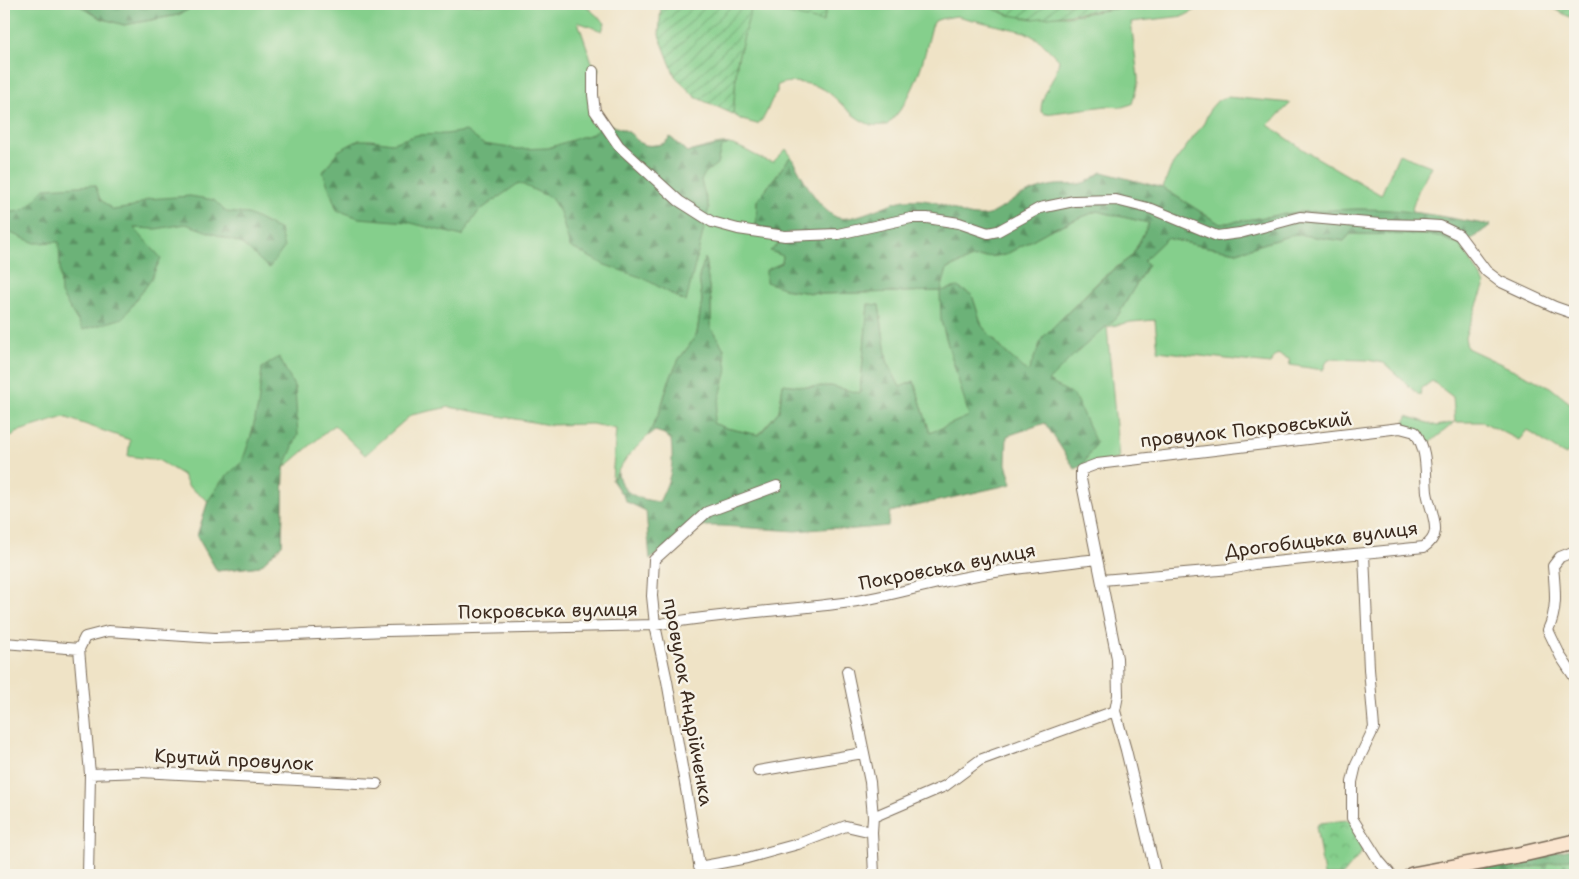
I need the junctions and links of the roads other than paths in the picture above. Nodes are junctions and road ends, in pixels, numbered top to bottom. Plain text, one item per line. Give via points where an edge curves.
1 (593, 71) dead end
2 (1575, 314) edge
3 (1415, 432) joint
4 (777, 486) dead end
5 (1575, 551) edge
6 (1364, 554) junction
7 (1097, 559) junction
8 (1102, 580) junction
9 (655, 625) junction
10 (4, 643) edge
11 (79, 649) junction
12 (847, 670) dead end
13 (1575, 678) edge
14 (1115, 711) junction
15 (863, 753) junction
16 (758, 772) dead end
17 (90, 774) junction
18 (377, 784) dead end
19 (874, 817) junction
20 (872, 832) junction
21 (1575, 842) edge
22 (700, 871) edge
23 (1436, 873) edge
24 (88, 875) edge
25 (874, 875) edge
26 (1156, 875) edge
27 (1391, 875) edge
28 (1412, 875) edge

1 - 2 street via 595,111 619,146 679,201 712,222 738,229 784,236 838,234 911,218 927,218 958,223 988,233 998,231 1040,208 1074,201 1116,200 1152,209 1217,236 1300,216 1440,226 1459,235 1486,271 1499,281
3 - 6 street, Дрогобицька вулиця via 1425,452 1435,530 1433,538 1424,547
3 - 7 street, провулок Покровський via 1400,428 1097,464 1081,470
4 - 9 street, провулок Андрійченка via 707,512 654,560 652,596
5 - 13 street via 1560,556 1553,566 1556,596 1554,618 1548,630
6 - 8 street, Дрогобицька вулиця
6 - 27 street via 1374,728 1356,765 1352,782 1352,818
7 - 8 street
7 - 9 street, Покровська вулиця via 999,571 844,603
8 - 14 street via 1117,658
9 - 11 street, Покровська вулиця via 215,638 108,631 85,637
9 - 22 street, провулок Андрійченка
10 - 11 street
11 - 17 street
12 - 15 street
14 - 19 street via 980,760 945,786
14 - 26 street
15 - 16 street
15 - 19 street
17 - 18 street, Крутий провулок via 140,772
17 - 24 street
19 - 20 street
20 - 22 street via 846,826 798,844
20 - 25 street
21 - 23 street
23 - 28 street

